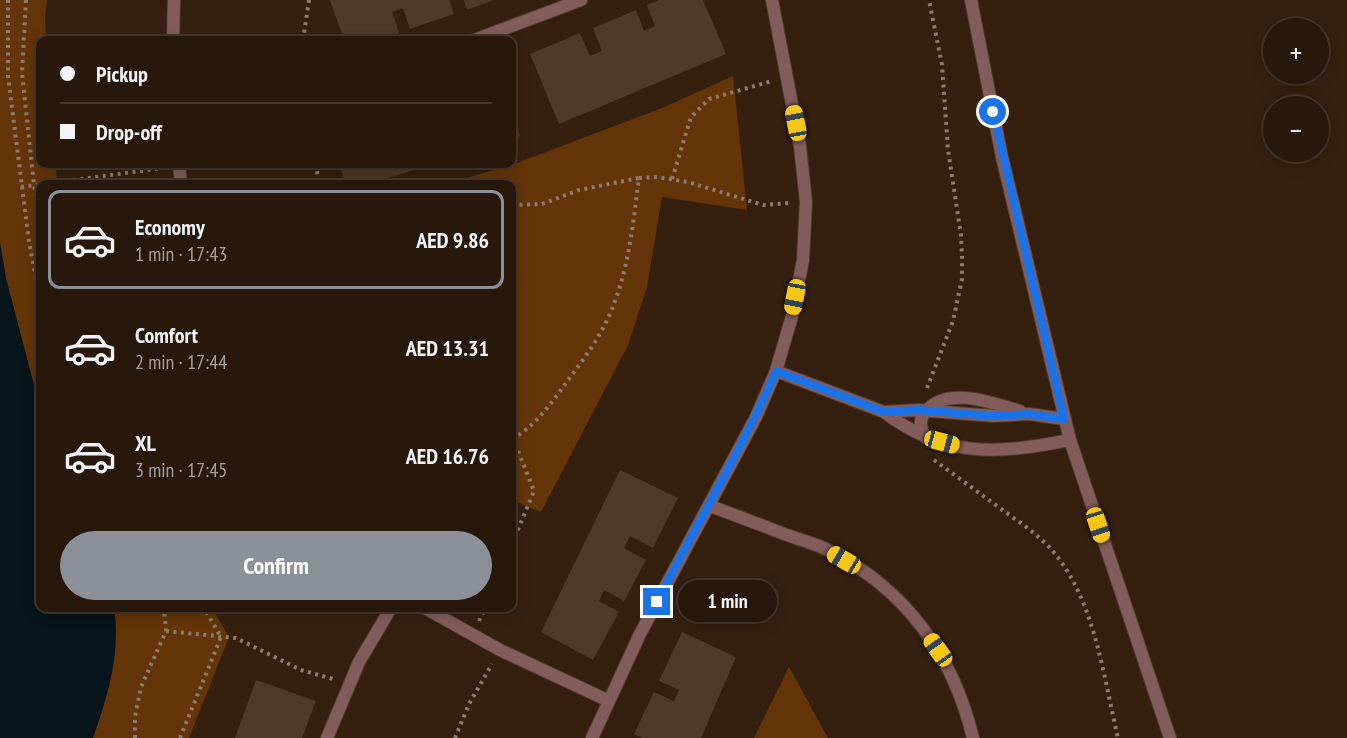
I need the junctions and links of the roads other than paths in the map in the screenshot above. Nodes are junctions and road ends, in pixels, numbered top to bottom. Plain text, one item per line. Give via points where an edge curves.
1 (174, 0) edge
2 (581, 0) edge
3 (772, 0) edge
4 (970, 0) edge
5 (173, 36) edge
6 (485, 36) edge
7 (776, 371) junction
8 (925, 411) junction
9 (884, 412) junction
10 (1064, 419) junction
11 (926, 438) junction
12 (1070, 440) junction
13 (710, 506) junction
14 (388, 612) edge
15 (432, 612) edge
16 (609, 701) junction
17 (327, 738) edge
18 (592, 738) edge
19 (973, 738) edge
20 (1170, 738) edge

1 - 5 street
2 - 6 street
3 - 7 street via 800,146 806,202 802,260 792,316
4 - 10 street via 1002,157
7 - 9 street
7 - 13 street
8 - 9 street
8 - 10 street
8 - 11 street via 921,422
9 - 11 street
10 - 12 street
11 - 12 street via 957,447 1004,451
12 - 20 street
13 - 16 street via 673,569
13 - 19 street via 828,550 891,592 917,619 938,650 955,684
14 - 17 street via 349,684
15 - 16 street via 500,650
16 - 18 street

